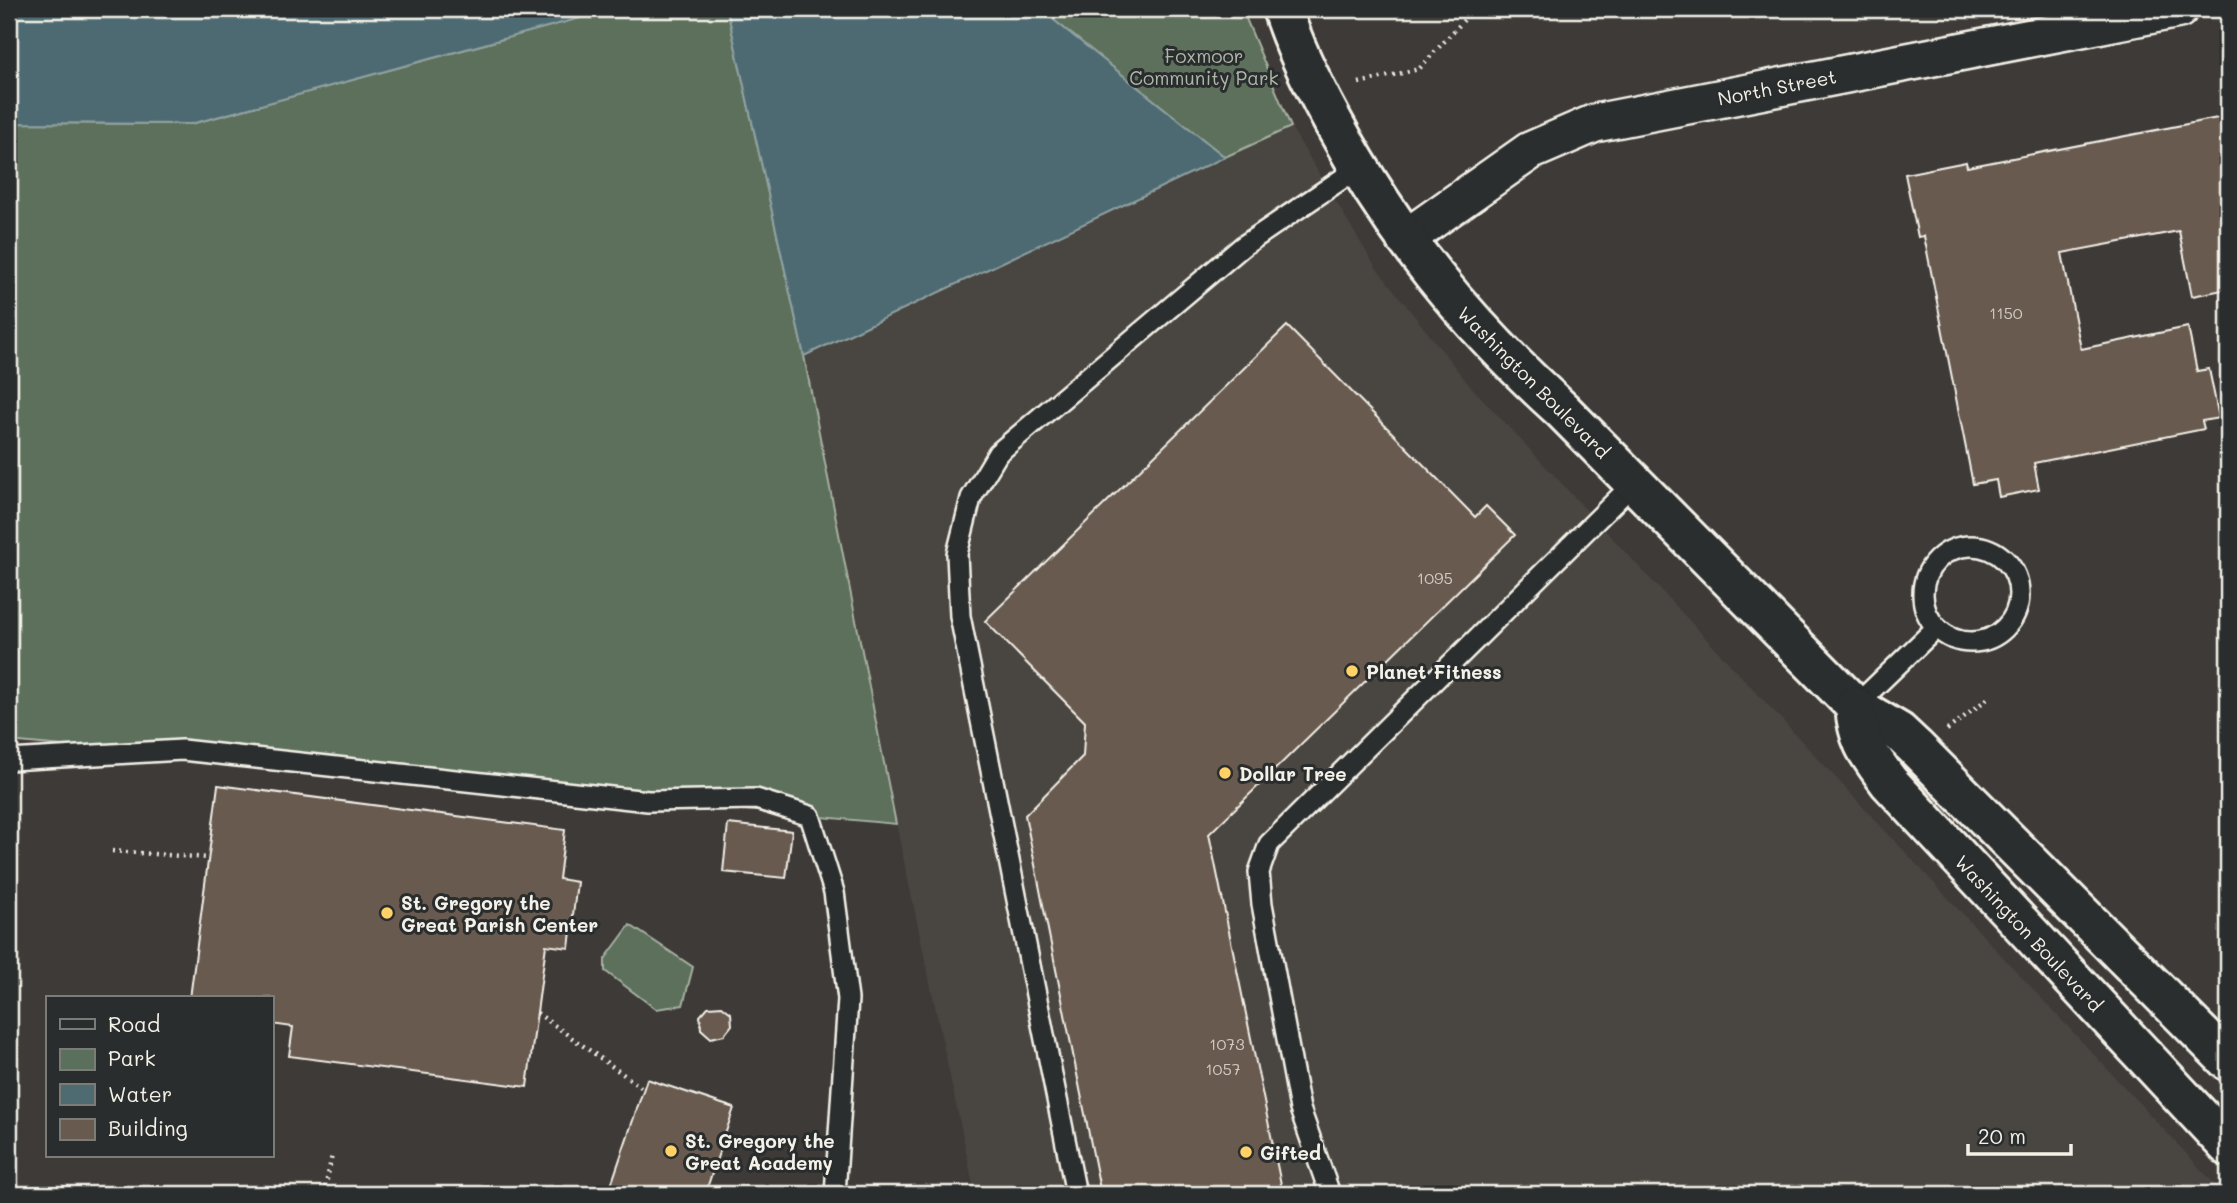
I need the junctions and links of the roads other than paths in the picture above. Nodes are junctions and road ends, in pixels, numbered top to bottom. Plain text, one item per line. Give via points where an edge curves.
1 (1282, 9) edge
2 (2179, 9) edge
3 (1358, 168) junction
4 (1405, 239) junction
5 (1634, 483) junction
6 (1936, 628) junction
7 (1854, 706) junction
8 (9, 760) edge
9 (2228, 1061) edge
10 (2228, 1146) edge
11 (835, 1194) edge
12 (1076, 1194) edge
13 (1330, 1194) edge

1 - 3 street, Washington Boulevard via 1317,93
2 - 4 street, North Street via 1595,123 1530,151
3 - 4 street, Washington Boulevard
3 - 12 lane via 1243,246 998,453 971,498 957,554 960,616
4 - 5 street, Washington Boulevard via 1466,315
5 - 7 street, Washington Boulevard
5 - 13 lane via 1269,844 1259,872 1262,904 1300,1109
6 - 6 lane via 1963,642 1992,638 2004,629 2012,619 2019,593 2011,567 1989,549 1975,546 1947,552 1927,573 1923,595
6 - 7 lane
7 - 9 street, Washington Boulevard via 1877,717 1915,747
7 - 10 street, Washington Boulevard via 1857,731 1889,782
8 - 11 lane via 182,750 648,801 756,799 810,816 834,892 848,999

